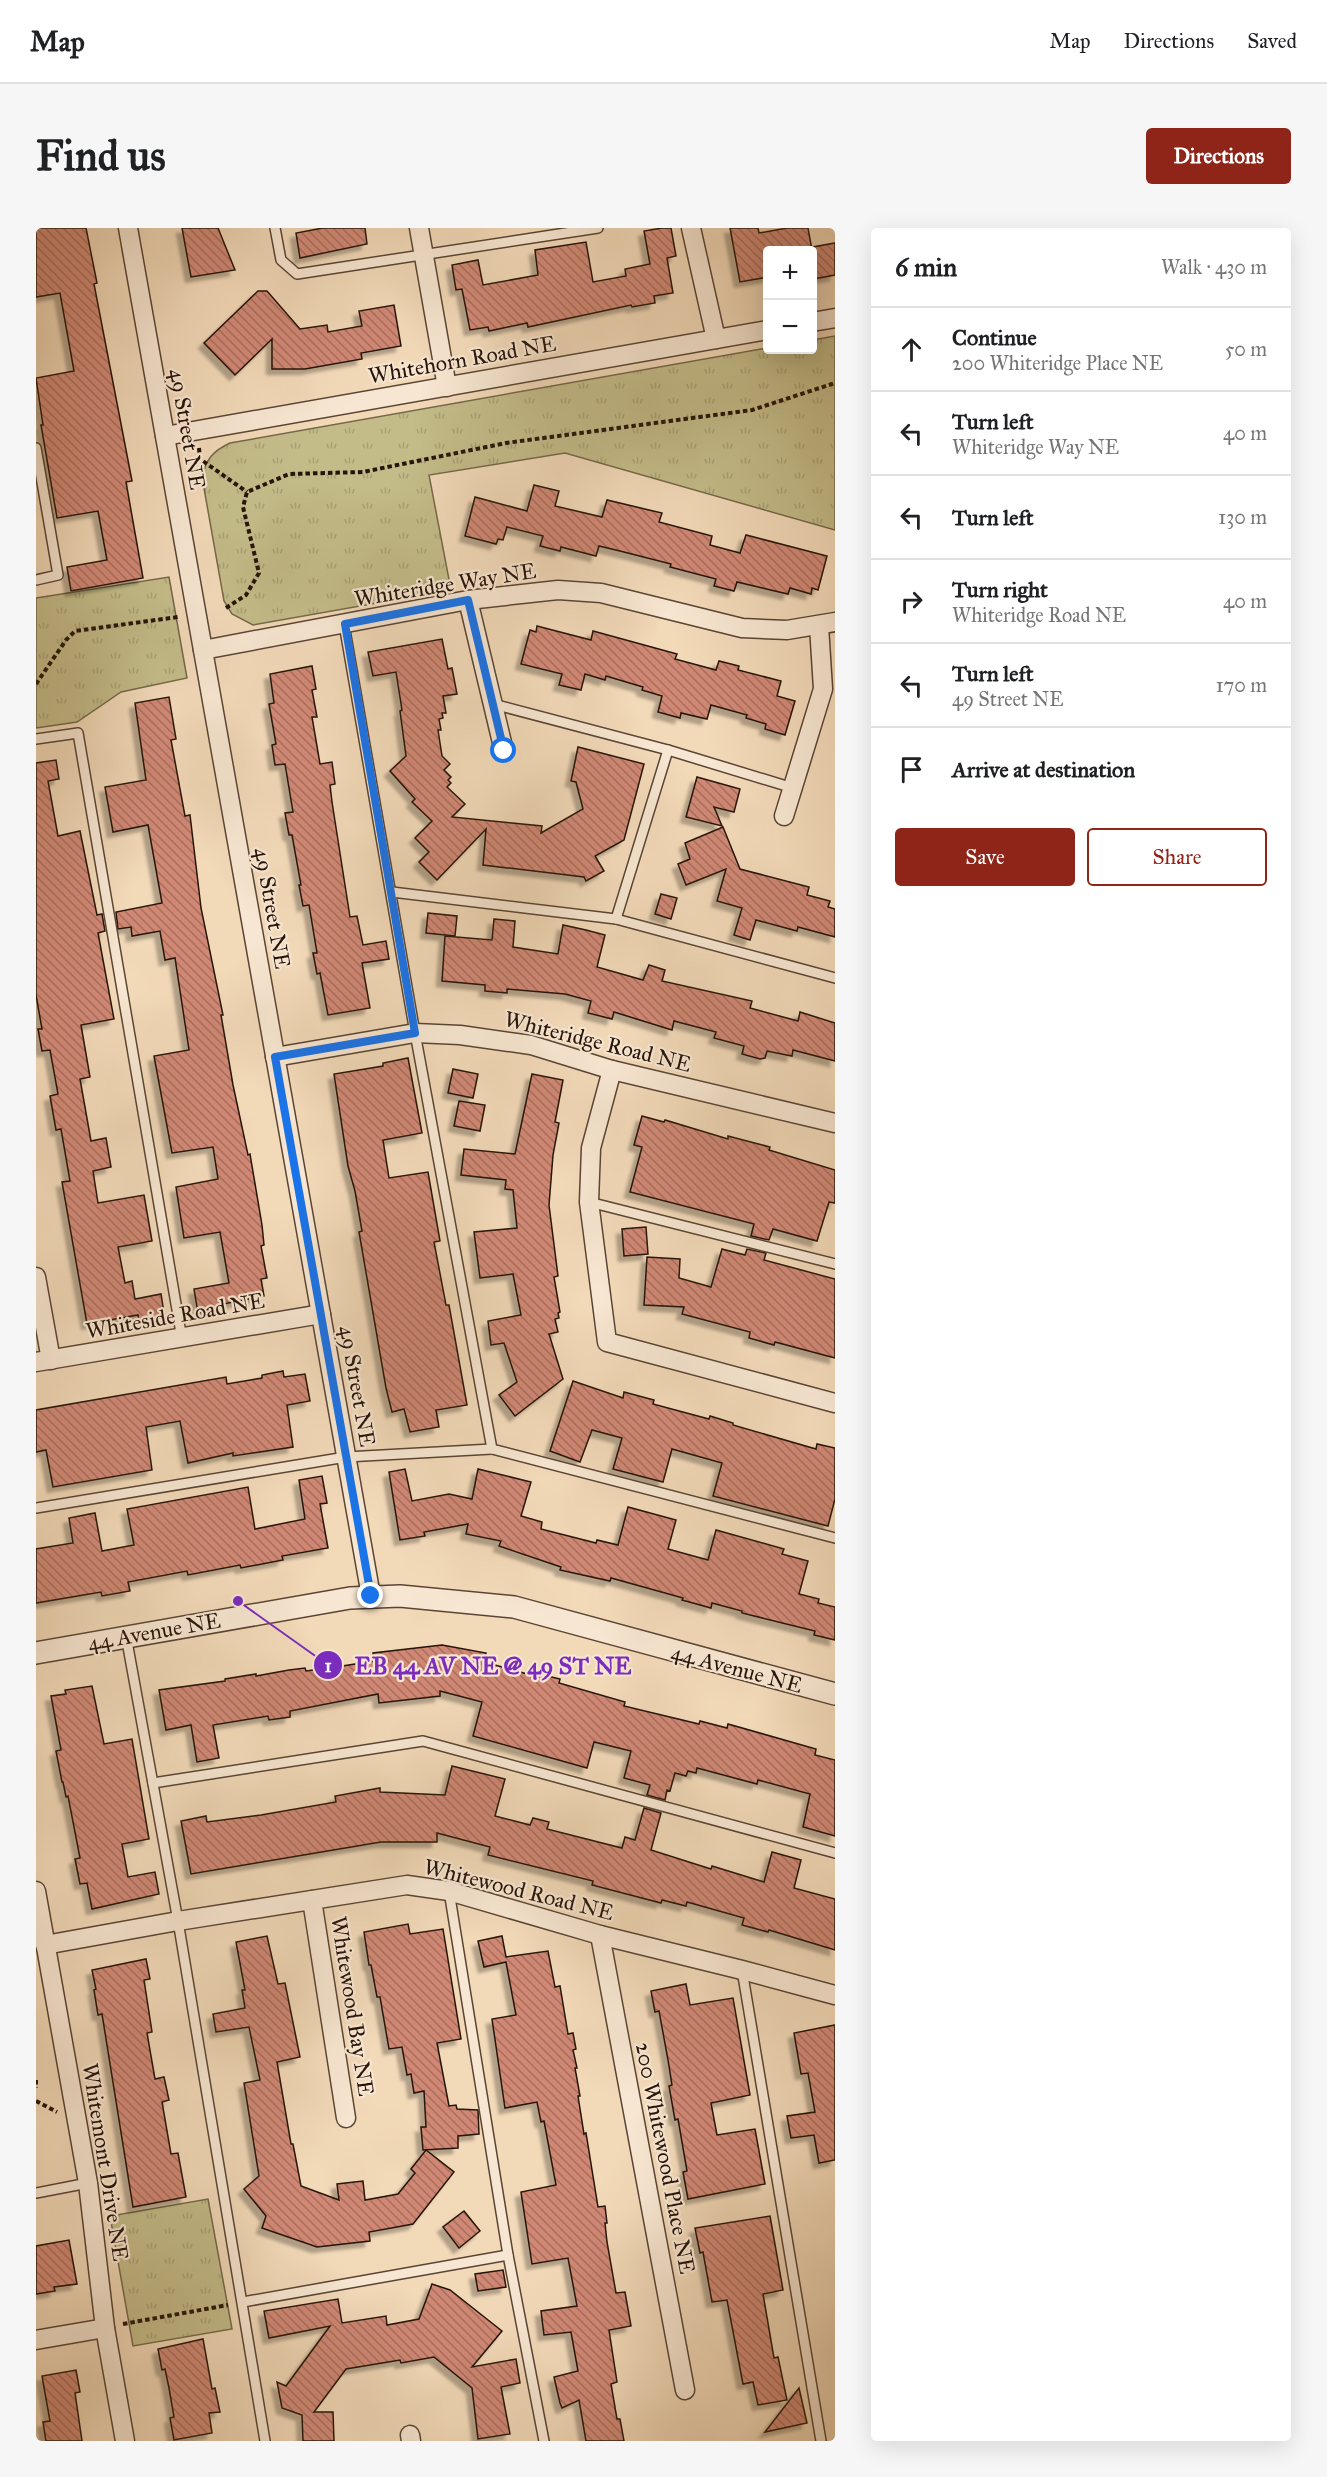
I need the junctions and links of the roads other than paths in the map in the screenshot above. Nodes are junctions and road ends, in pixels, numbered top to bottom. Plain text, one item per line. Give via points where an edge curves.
1 (128, 228) edge
2 (275, 228) edge
3 (418, 228) edge
4 (598, 228) edge
5 (691, 228) edge
6 (550, 232) edge
7 (424, 256) junction
8 (835, 318) edge
9 (817, 321) edge
10 (763, 331) edge
11 (716, 339) junction
12 (447, 387) junction
13 (165, 436) junction
14 (36, 448) edge
15 (36, 580) edge
16 (468, 600) junction
17 (345, 624) junction
18 (827, 624) edge
19 (203, 650) junction
20 (493, 704) junction
21 (36, 739) edge
22 (668, 750) junction
23 (504, 751) dead end
24 (793, 788) junction
25 (784, 816) dead end
26 (392, 892) junction
27 (616, 919) junction
28 (835, 978) edge
29 (415, 1033) junction
30 (275, 1057) junction
31 (612, 1070) junction
32 (835, 1123) edge
33 (589, 1202) junction
34 (835, 1264) edge
35 (36, 1277) edge
36 (321, 1314) junction
37 (182, 1339) junction
38 (44, 1361) edge
39 (835, 1403) edge
40 (492, 1449) junction
41 (346, 1457) junction
42 (36, 1508) edge
43 (835, 1538) edge
44 (371, 1596) junction
45 (126, 1636) junction
46 (36, 1653) edge
47 (835, 1694) edge
48 (153, 1783) junction
49 (835, 1853) edge
50 (449, 1891) junction
51 (36, 1892) edge
52 (312, 1900) junction
53 (178, 1921) junction
54 (600, 1935) junction
55 (41, 1946) edge
56 (742, 1970) junction
57 (835, 1995) edge
58 (346, 2118) dead end
59 (88, 2183) junction
60 (36, 2193) edge
61 (507, 2255) junction
62 (243, 2302) junction
63 (105, 2328) junction
64 (36, 2340) edge
65 (685, 2390) dead end
66 (125, 2441) edge
67 (265, 2441) edge
68 (544, 2441) edge
69 (821, 2441) edge

1 - 13 street, 49 Street NE
2 - 7 lane via 281,260 297,274
3 - 7 street
4 - 6 lane
5 - 11 street
6 - 7 lane
7 - 12 street
8 - 9 street
10 - 11 street, Whitehorn Road NE
11 - 12 street, Whitehorn Road NE
12 - 13 street, Whitehorn Road NE
13 - 19 street, 49 Street NE
14 - 15 lane via 58,575
16 - 17 street, Whiteridge Way NE
16 - 18 street, Whiteridge Way NE via 558,590 601,593 742,628 787,630
16 - 20 street
17 - 19 street, Whiteridge Way NE
17 - 26 lane
18 - 24 street via 823,689
19 - 30 street, 49 Street NE
20 - 22 lane
20 - 23 street
21 - 37 lane via 78,733
22 - 24 lane
22 - 27 lane
24 - 25 street
26 - 27 lane
26 - 29 lane
27 - 28 lane
29 - 30 street, Whiteridge Road NE
29 - 31 street, Whiteridge Road NE via 531,1045
29 - 40 lane
30 - 36 street, 49 Street NE
31 - 32 street, Whiteridge Road NE
31 - 33 street via 591,1148
33 - 34 lane
33 - 39 street via 607,1342
35 - 38 street
36 - 37 street, Whiteside Road NE
36 - 41 street, 49 Street NE
37 - 38 street, Whiteside Road NE
40 - 41 lane
40 - 43 lane
41 - 42 lane
41 - 44 street, 49 Street NE
44 - 45 street, 44 Avenue NE
44 - 47 street, 44 Avenue NE via 514,1607
45 - 46 street, 44 Avenue NE
45 - 48 lane
48 - 49 lane via 423,1741
48 - 53 lane
50 - 52 street, Whitewood Road NE via 407,1885
50 - 54 street, Whitewood Road NE
50 - 61 lane
51 - 55 street, Whitemont Drive NE
52 - 53 street, Whitewood Road NE
52 - 58 street, Whitewood Bay NE
53 - 55 street, Whitewood Road NE
53 - 62 lane
54 - 56 street, Whitewood Road NE
54 - 65 street, 200 Whitewood Place NE
55 - 59 street, Whitemont Drive NE
56 - 57 street, Whitewood Road NE
56 - 69 lane
59 - 60 lane
59 - 63 street, Whitemont Drive NE
61 - 62 lane
61 - 68 lane
62 - 67 lane
63 - 64 street
63 - 66 street, Whitemont Drive NE

